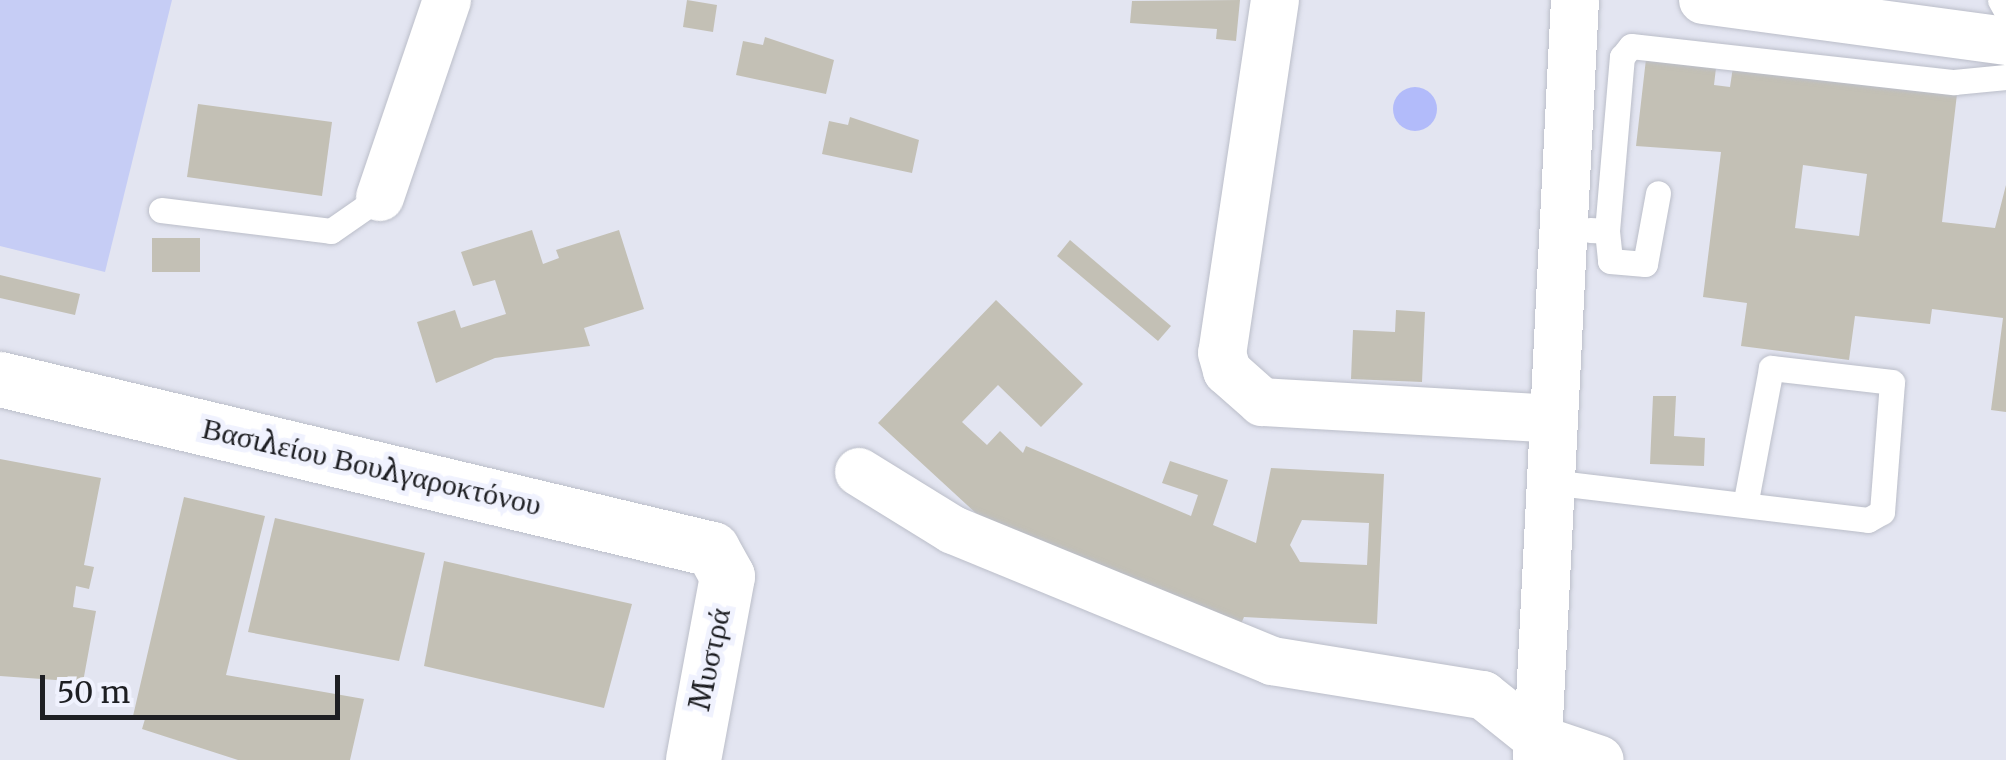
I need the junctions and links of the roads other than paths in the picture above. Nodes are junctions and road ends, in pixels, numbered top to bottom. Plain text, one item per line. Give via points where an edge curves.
1 (448, 0) edge
2 (1275, 0) edge
3 (1575, 0) edge
4 (2000, 0) edge
5 (1726, 2) edge
6 (2006, 11) edge
7 (2006, 41) edge
8 (2006, 77) edge
9 (1658, 193) dead end
10 (380, 197) joint
11 (161, 210) dead end
12 (1586, 230) junction
13 (0, 380) edge
14 (1553, 419) junction
15 (860, 472) dead end
16 (1550, 482) junction
17 (1746, 505) junction
18 (727, 576) joint
19 (1537, 749) edge
20 (687, 754) edge
21 (1600, 760) edge

1 - 10 street
2 - 14 street via 1222,353 1227,371 1262,402
3 - 12 street
4 - 6 lane
5 - 7 street
8 - 12 lane via 1954,82 1643,42 1622,57
9 - 12 lane via 1651,260 1610,261
10 - 11 lane via 331,231
12 - 14 street
13 - 18 street, Βασιλείου Βουλγαροκτόνου via 681,536 712,549
14 - 16 street
15 - 19 street via 953,530 1272,661 1483,695
16 - 17 lane
16 - 19 street
17 - 17 lane via 1868,520 1882,512 1892,382 1771,368
18 - 20 street, Μυστρά
19 - 21 street

